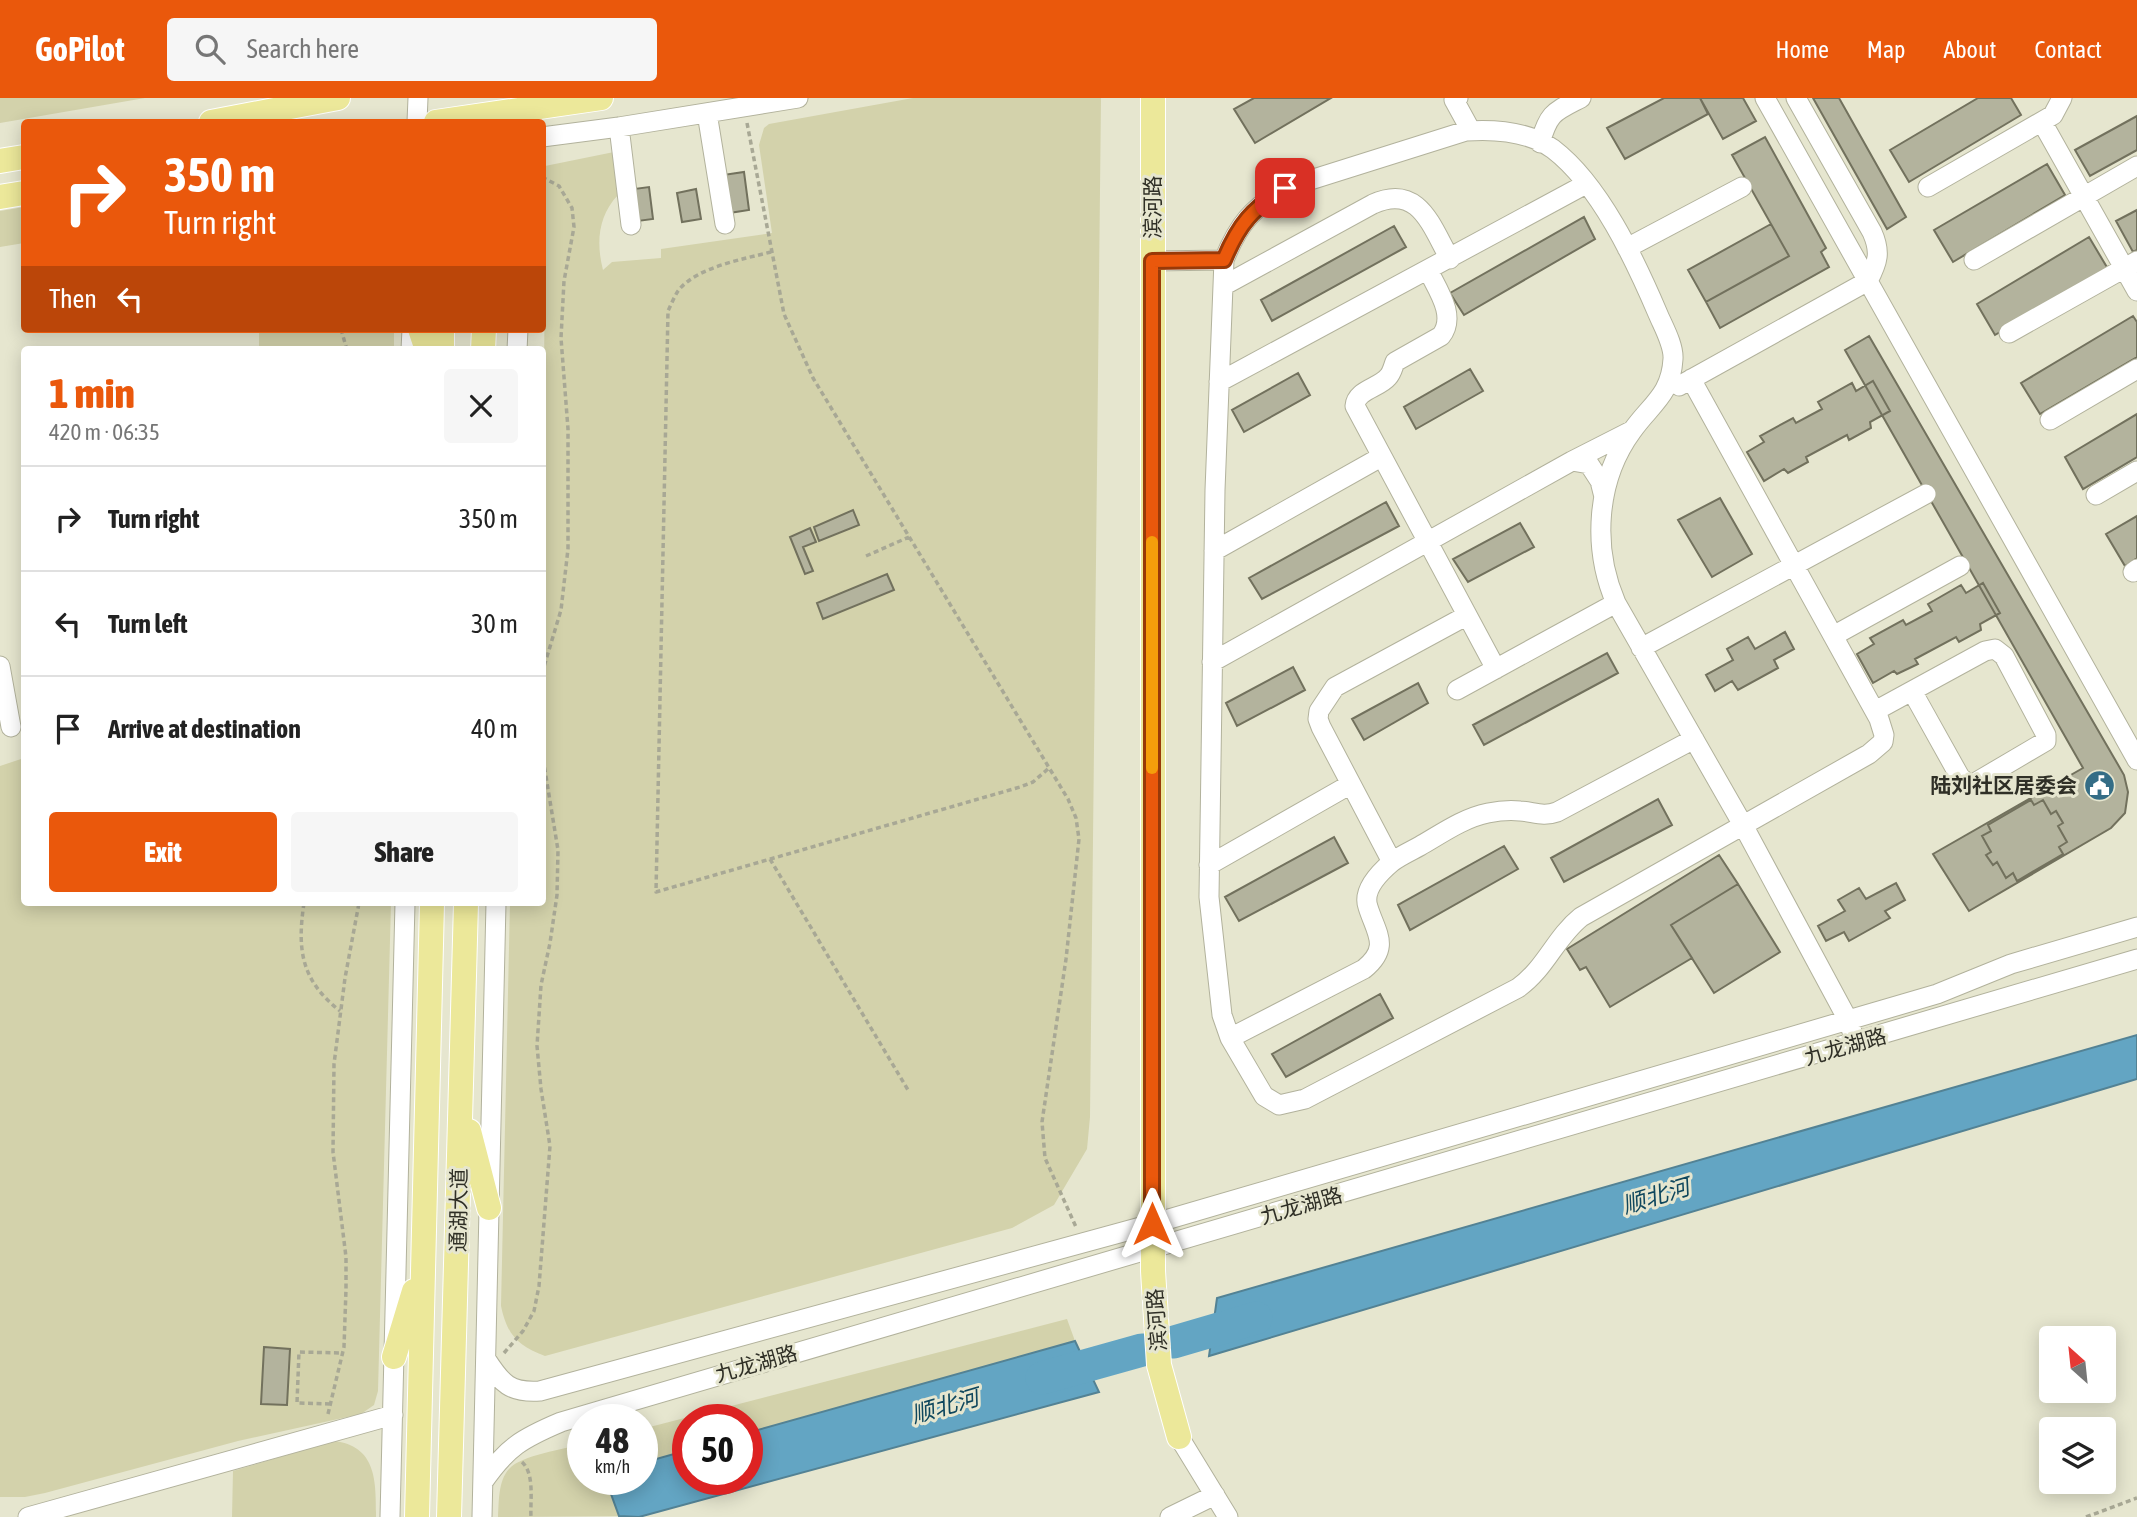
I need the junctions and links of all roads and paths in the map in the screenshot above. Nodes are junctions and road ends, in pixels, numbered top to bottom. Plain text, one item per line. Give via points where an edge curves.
1 (338, 98) edge
2 (418, 98) edge
3 (601, 98) edge
4 (798, 98) edge
5 (1153, 98) edge
6 (1458, 98) edge
7 (1581, 98) edge
8 (1765, 98) edge
9 (1796, 98) edge
10 (2062, 98) edge
11 (744, 107) junction
12 (524, 110) edge
13 (493, 111) edge
14 (707, 113) junction
15 (442, 116) edge
16 (227, 119) edge
17 (417, 119) edge
18 (2042, 122) junction
19 (619, 127) junction
20 (1471, 131) junction
21 (546, 136) edge
22 (1540, 143) junction
23 (21, 158) edge
24 (0, 161) edge
25 (2137, 166) edge
26 (546, 179) edge
27 (1586, 184) junction
28 (1742, 187) dead end
29 (1927, 187) dead end
30 (21, 194) edge
31 (0, 197) edge
32 (2084, 197) junction
33 (631, 225) dead end
34 (725, 225) dead end
35 (1627, 248) junction
36 (771, 252) junction
37 (1450, 259) junction
38 (1224, 260) junction
39 (1974, 260) dead end
40 (1152, 261) junction
41 (2130, 265) edge
42 (1428, 270) junction
43 (1868, 281) junction
44 (1223, 286) junction
45 (2137, 291) edge
46 (2009, 333) dead end
47 (2137, 369) edge
48 (1691, 379) junction
49 (1219, 382) junction
50 (1664, 394) junction
51 (2050, 420) dead end
52 (1632, 431) junction
53 (1381, 457) junction
54 (1572, 461) junction
55 (2137, 471) edge
56 (1926, 494) dead end
57 (2096, 495) dead end
58 (1604, 497) junction
59 (909, 537) junction
60 (1426, 542) junction
61 (1214, 551) junction
62 (866, 556) dead end
63 (1793, 565) junction
64 (1960, 566) dead end
65 (1616, 603) junction
66 (1466, 615) junction
67 (1833, 636) junction
68 (1641, 648) junction
69 (546, 660) edge
70 (1212, 662) junction
71 (0, 666) edge
72 (1496, 669) junction
73 (1457, 690) dead end
74 (1912, 691) junction
75 (1875, 711) junction
76 (10, 727) dead end
77 (1694, 739) junction
78 (2137, 760) edge
79 (1049, 768) junction
80 (546, 776) edge
81 (1351, 784) junction
82 (1743, 825) junction
83 (770, 859) junction
84 (1392, 862) junction
85 (1209, 864) junction
86 (304, 906) edge
87 (358, 906) edge
88 (405, 906) edge
89 (432, 906) edge
90 (466, 906) edge
91 (496, 906) edge
92 (2137, 927) edge
93 (2137, 959) edge
94 (340, 1010) junction
95 (1848, 1020) junction
96 (1230, 1038) junction
97 (1856, 1043) junction
98 (908, 1090) dead end
99 (461, 1101) junction
100 (489, 1208) junction
101 (1152, 1236) junction
102 (1083, 1242) junction
103 (424, 1261) junction
104 (342, 1353) junction
105 (394, 1357) junction
106 (491, 1361) junction
107 (330, 1404) junction
108 (393, 1415) junction
109 (323, 1435) junction
110 (1179, 1437) joint
111 (510, 1449) junction
112 (483, 1482) junction
113 (1215, 1495) junction
114 (2137, 1499) edge
115 (28, 1517) edge
116 (390, 1517) edge
117 (417, 1517) edge
118 (449, 1517) edge
119 (482, 1517) edge
120 (531, 1517) edge
121 (1170, 1517) edge
122 (1228, 1517) edge
123 (2086, 1517) edge

1 - 16 main road
2 - 17 street
3 - 12 main road
4 - 11 street
5 - 40 main road, 滨河路
6 - 20 street via 1454,100
7 - 22 street via 1554,112
8 - 43 street
9 - 43 street via 1878,246 1879,260
10 - 18 street via 2053,115
11 - 14 street
11 - 36 path
12 - 13 main road
13 - 15 main road
14 - 19 street
14 - 34 street
18 - 29 street
18 - 32 street
19 - 21 street
19 - 33 street
20 - 22 street via 1497,130
20 - 38 street via 1285,188 1246,217
22 - 27 street via 1552,148
23 - 24 main road
25 - 32 street
26 - 69 path via 559,186 572,208 574,227 564,281 561,338 568,429 568,549 561,610
27 - 35 street
27 - 37 street
28 - 35 street
30 - 31 main road
32 - 39 street
32 - 41 street
35 - 50 street via 1674,354
36 - 59 path via 784,314 795,341
36 - 83 path via 698,276 679,290 668,312 656,892
37 - 42 street
37 - 44 street via 1423,213 1412,202 1394,197
38 - 40 street
38 - 44 street
40 - 101 main road, 滨河路
41 - 45 street
41 - 46 street
42 - 49 street
42 - 53 street via 1445,306 1446,331 1395,362 1386,380 1355,401
43 - 48 street
43 - 78 street
44 - 49 street
47 - 51 street
48 - 50 street
48 - 63 street
49 - 61 street
50 - 52 street
52 - 54 street
52 - 58 street via 1618,454
53 - 60 street
53 - 61 street
54 - 58 street via 1589,464
54 - 60 street
55 - 57 street
56 - 63 street
58 - 65 street via 1601,547
59 - 62 path
59 - 79 path
60 - 66 street
60 - 70 street
61 - 70 street
63 - 67 street
63 - 68 street
64 - 67 street
65 - 68 street
65 - 72 street
66 - 72 street
66 - 81 street via 1335,687 1323,702 1318,719
67 - 75 street
68 - 77 street
70 - 85 street
71 - 76 street
72 - 73 street
74 - 74 street via 1994,649 2004,656 2046,741 1968,785
74 - 75 street
75 - 82 street via 1884,735 1878,748
77 - 82 street
77 - 84 street via 1557,812 1487,813
79 - 83 path via 1020,787
79 - 102 path via 1076,818 1079,839 1042,1122 1045,1158
80 - 106 path via 558,850 537,1046 550,1146 540,1273 534,1311 523,1331
81 - 84 street
81 - 85 street
82 - 95 street
82 - 96 street via 1581,917 1560,938 1539,971 1518,988 1305,1099 1279,1105 1270,1102
83 - 98 path
84 - 96 street via 1366,895 1381,945 1372,962
85 - 96 street via 1222,1015
86 - 94 path via 304,967 314,986
87 - 94 path
88 - 105 street
89 - 103 main road, 通湖大道
90 - 99 main road, 通湖大道
91 - 100 street
92 - 95 street, 九龙湖路
93 - 97 street, 九龙湖路
94 - 104 path via 331,1122 346,1257
95 - 97 street
95 - 101 street, 九龙湖路
97 - 101 street, 九龙湖路
99 - 100 main road
99 - 118 main road, 通湖大道
100 - 106 street
101 - 102 street, 九龙湖路
101 - 110 main road, 滨河路 via 1159,1365
101 - 111 street, 九龙湖路 via 561,1422
102 - 106 street, 九龙湖路 via 540,1391 519,1392 501,1381
103 - 105 main road
103 - 117 main road, 通湖大道
104 - 107 path
104 - 107 path via 299,1352 297,1402
105 - 108 street
106 - 112 street
107 - 109 path
108 - 109 street
108 - 116 street
109 - 115 street
110 - 113 street, 滨河路
111 - 112 street, 九龙湖路
111 - 120 path via 527,1466
112 - 119 street
113 - 121 street
113 - 122 street, 滨河路
114 - 123 path

